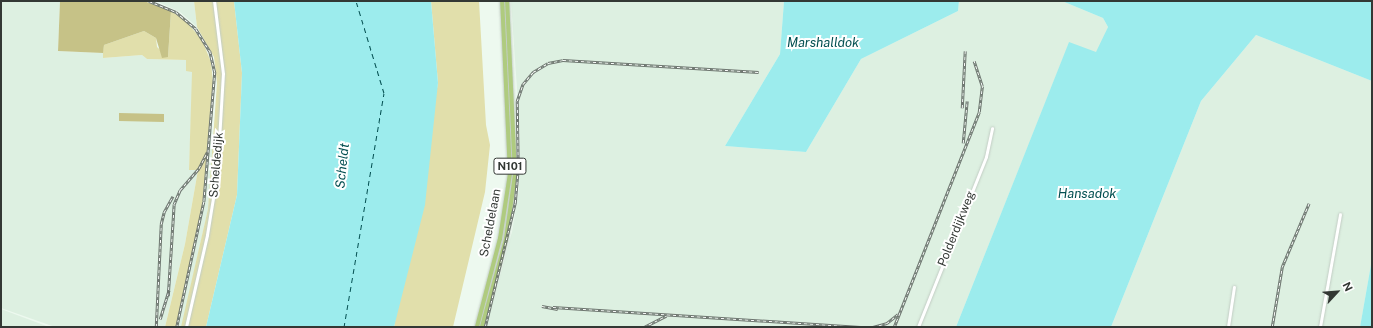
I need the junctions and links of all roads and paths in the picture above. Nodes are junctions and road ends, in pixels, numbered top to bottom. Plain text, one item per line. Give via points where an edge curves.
1 (214, 1) edge
2 (502, 1) edge
3 (507, 1) edge
4 (509, 37) junction
5 (504, 38) junction
6 (512, 86) junction
7 (507, 87) junction
8 (508, 117) junction
9 (513, 117) junction
10 (992, 129) dead end
11 (1340, 215) dead end
12 (1234, 287) dead end
13 (486, 312) junction
14 (480, 314) junction
15 (186, 327) edge
16 (477, 327) edge
17 (482, 327) edge
18 (918, 327) edge
19 (1228, 327) edge
20 (1320, 327) edge

1 - 15 street, Scheldedijk via 222,74 217,166 209,229
2 - 5 main road, Scheldelaan / N101
3 - 4 main road, Scheldelaan / N101
4 - 5 main road
4 - 6 main road, Scheldelaan / N101
5 - 7 main road, Scheldelaan / N101
6 - 7 main road
6 - 9 main road, Scheldelaan / N101
7 - 8 main road, Scheldelaan / N101
8 - 9 main road
8 - 14 main road, Scheldelaan / N101 via 508,200
9 - 13 main road, Scheldelaan / N101 via 514,175 510,218
10 - 18 street, Polderdijkweg via 986,157
11 - 20 street
12 - 19 street
13 - 14 main road
13 - 17 main road, Scheldelaan / N101
14 - 16 main road, Scheldelaan / N101

